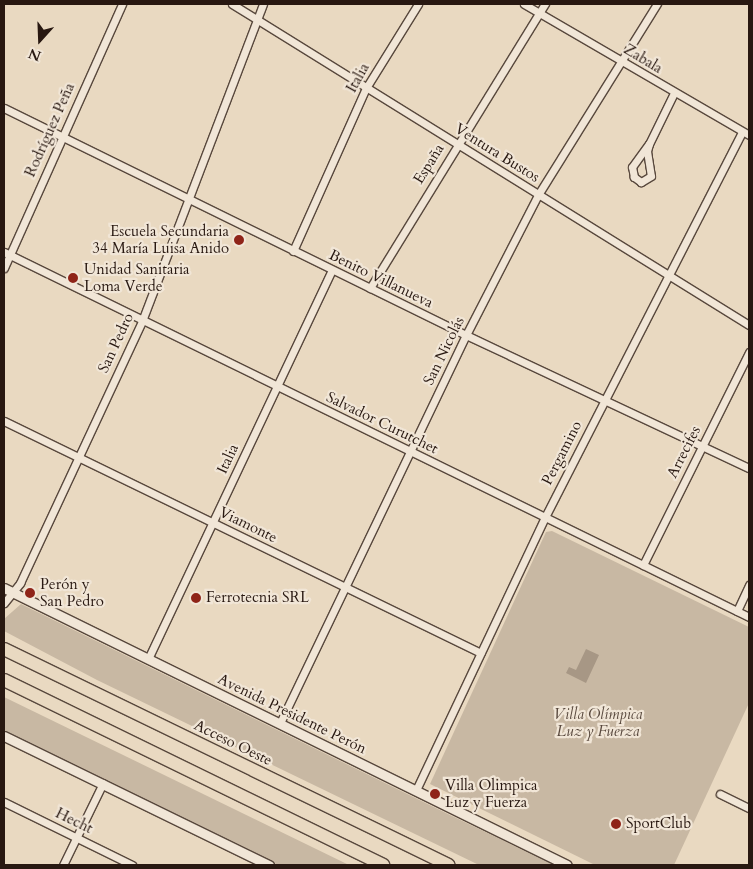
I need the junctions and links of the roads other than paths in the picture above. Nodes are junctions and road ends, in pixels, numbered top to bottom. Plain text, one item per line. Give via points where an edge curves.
1 (122, 4) edge
2 (232, 4) edge
3 (263, 4) edge
4 (418, 4) edge
5 (524, 4) edge
6 (545, 4) edge
7 (658, 4) edge
8 (539, 13) junction
9 (257, 20) junction
10 (620, 61) junction
11 (366, 88) junction
12 (674, 93) junction
13 (4, 108) edge
14 (746, 134) edge
15 (62, 136) junction
16 (649, 144) junction
17 (457, 145) junction
18 (538, 195) junction
19 (189, 199) junction
20 (293, 251) junction
21 (7, 254) edge
22 (4, 268) edge
23 (332, 270) junction
24 (669, 277) junction
25 (370, 288) junction
26 (142, 320) junction
27 (749, 325) edge
28 (466, 335) junction
29 (749, 352) edge
30 (276, 387) junction
31 (604, 402) junction
32 (4, 421) edge
33 (703, 446) junction
34 (410, 452) junction
35 (78, 457) junction
36 (749, 468) edge
37 (545, 517) junction
38 (212, 523) junction
39 (643, 565) junction
40 (749, 585) edge
41 (347, 587) junction
42 (6, 592) edge
43 (4, 603) edge
44 (737, 611) junction
45 (749, 617) edge
46 (7, 651) edge
47 (481, 653) junction
48 (148, 659) junction
49 (4, 680) edge
50 (280, 724) junction
51 (4, 736) edge
52 (103, 783) junction
53 (416, 790) junction
54 (720, 794) dead end
55 (4, 802) edge
56 (749, 808) edge
57 (78, 838) junction
58 (63, 865) edge
59 (132, 865) edge
60 (269, 865) edge
61 (383, 865) edge
62 (448, 865) edge
63 (567, 865) edge

1 - 15 street, Rodríguez Peña
2 - 9 street, Ventura Bustos
3 - 9 street, San Pedro
4 - 11 street, Italia
5 - 8 street, Zabala
6 - 8 street, España
7 - 10 street, San Nicolás
8 - 10 street, Zabala
8 - 17 street, España
9 - 11 street, Ventura Bustos
9 - 19 street, San Pedro
10 - 12 street, Zabala
10 - 18 street, San Nicolás
11 - 17 street, Ventura Bustos
11 - 20 street, Italia
12 - 14 street, Zabala
12 - 16 street
13 - 15 street, Benito Villanueva
14 - 24 street, Pergamino
15 - 19 street, Benito Villanueva
15 - 21 street, Rodríguez Peña
16 - 16 street via 632,167 634,177 641,182 652,176 647,151
17 - 18 street, Ventura Bustos
17 - 25 street, España
18 - 24 street, Ventura Bustos
18 - 28 street, San Nicolás
19 - 20 street, Benito Villanueva
19 - 26 street, San Pedro
20 - 23 street, Benito Villanueva
21 - 22 street, Rodríguez Peña
21 - 26 street, Salvador Curutchet
23 - 25 street, Benito Villanueva
23 - 30 street, Italia
24 - 27 street, Ventura Bustos
24 - 31 street, Pergamino
25 - 28 street, Benito Villanueva
26 - 30 street, Salvador Curutchet
26 - 35 street, San Pedro
28 - 31 street, Benito Villanueva
28 - 34 street, San Nicolás
29 - 33 street, Arrecifes
30 - 34 street, Salvador Curutchet
30 - 38 street, Italia
31 - 33 street, Benito Villanueva
31 - 37 street, Pergamino
32 - 35 street, Viamonte
33 - 36 street, Benito Villanueva
33 - 39 street, Arrecifes
34 - 37 street, Salvador Curutchet
34 - 41 street, San Nicolás
35 - 38 street, Viamonte
35 - 42 street, San Pedro via 20,583
37 - 39 street, Salvador Curutchet
37 - 47 street, Pergamino
38 - 41 street, Viamonte
38 - 48 street, Italia
39 - 44 street, Salvador Curutchet
40 - 44 street
41 - 47 street, Viamonte
41 - 50 street, San Nicolás
42 - 43 street, San Pedro
42 - 48 street, Avenida Presidente Perón
44 - 45 street, Salvador Curutchet
46 - 62 highway, Acceso Oeste
47 - 53 street, Pergamino
48 - 50 street, Avenida Presidente Perón
49 - 61 highway
50 - 53 street, Avenida Presidente Perón
51 - 52 street
52 - 57 street
52 - 60 street
53 - 63 street, Avenida Presidente Perón
54 - 56 street
55 - 57 street, Hecht
57 - 58 street
57 - 59 street, Hecht

